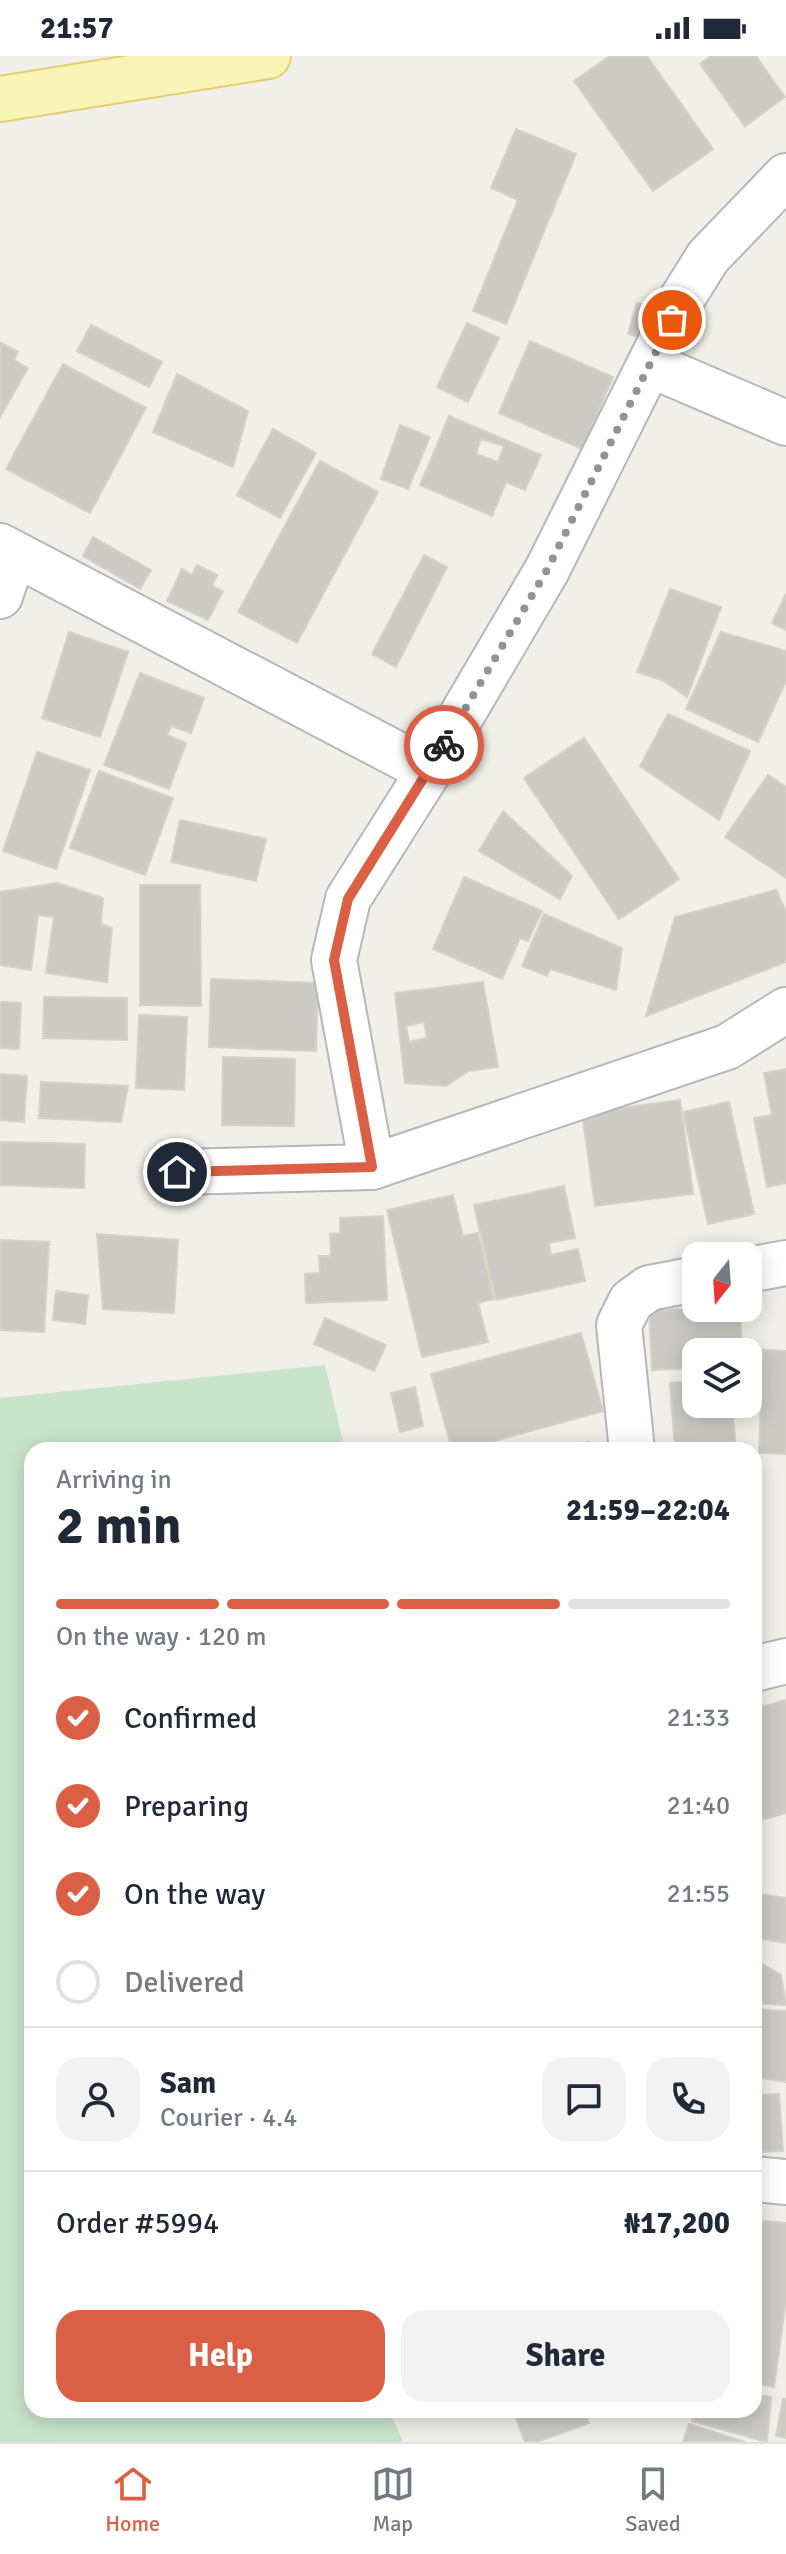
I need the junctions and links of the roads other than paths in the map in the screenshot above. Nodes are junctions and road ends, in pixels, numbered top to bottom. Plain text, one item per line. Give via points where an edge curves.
1 (268, 56) edge
2 (0, 99) edge
3 (786, 176) edge
4 (651, 365) junction
5 (786, 423) edge
6 (7, 551) edge
7 (0, 596) edge
8 (429, 771) junction
9 (786, 1010) edge
10 (372, 1167) junction
11 (177, 1172) dead end
12 (786, 1263) edge
13 (762, 1267) edge
14 (682, 1282) edge
15 (631, 1442) edge
16 (786, 1661) edge
17 (762, 1667) edge
18 (762, 2180) edge
19 (786, 2182) edge

1 - 2 main road
3 - 4 street via 708,257
4 - 5 street
4 - 8 street via 547,570
6 - 7 street
6 - 8 street
8 - 10 street via 348,899 334,960
9 - 10 street via 727,1047
10 - 11 street
12 - 13 street
14 - 15 street via 649,1288 631,1301 619,1325
16 - 17 street
18 - 19 street

